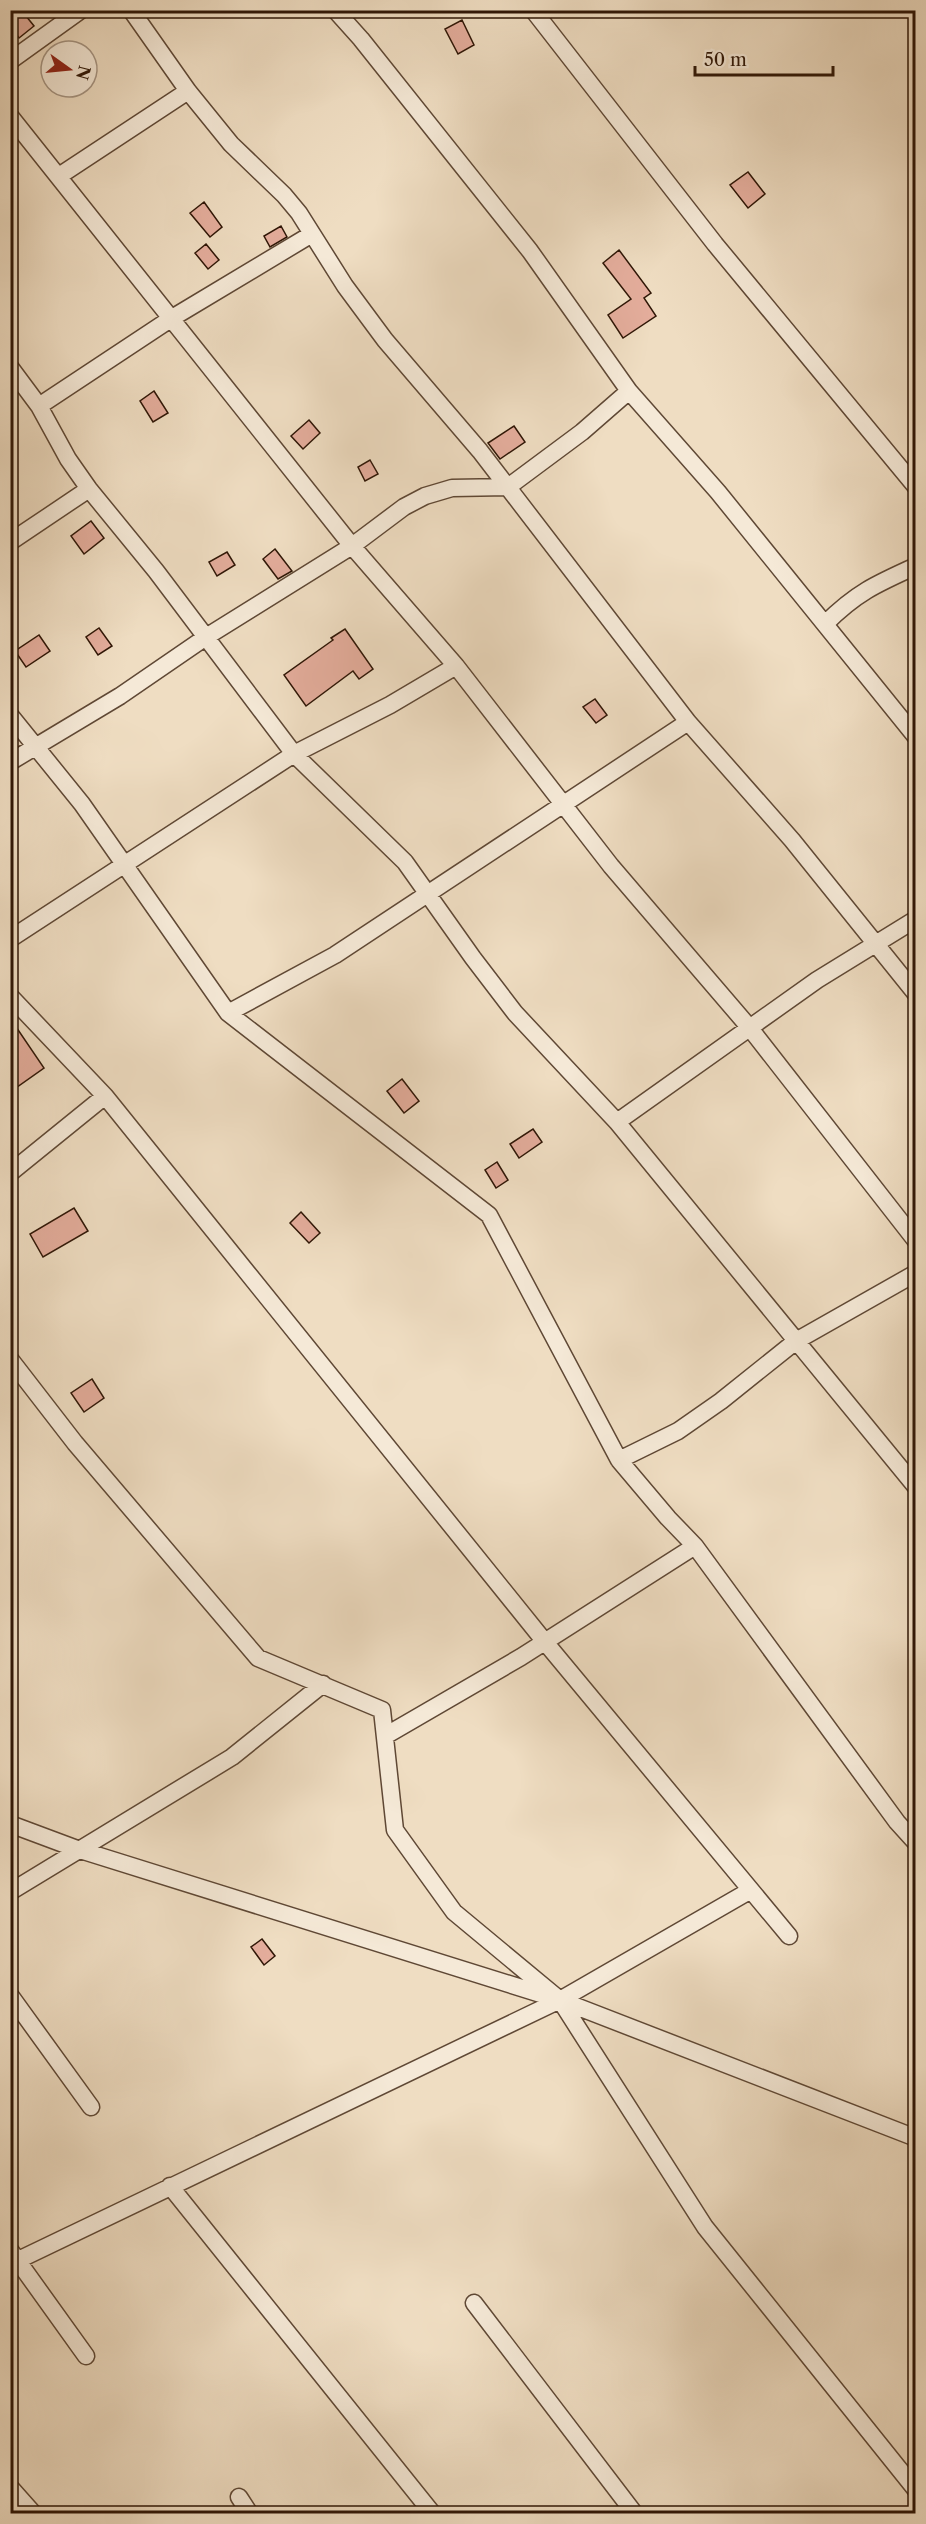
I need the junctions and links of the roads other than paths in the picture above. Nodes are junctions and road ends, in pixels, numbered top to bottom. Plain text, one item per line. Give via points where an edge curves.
1 (81, 10) edge
2 (131, 10) edge
3 (335, 10) edge
4 (533, 10) edge
5 (10, 62) edge
6 (188, 91) junction
7 (10, 116) edge
8 (59, 176) junction
9 (312, 234) junction
10 (172, 318) junction
11 (10, 367) edge
12 (629, 391) junction
13 (39, 406) junction
14 (508, 487) junction
15 (915, 487) edge
16 (89, 489) junction
17 (10, 542) edge
18 (352, 546) junction
19 (915, 566) edge
20 (825, 624) junction
21 (206, 637) junction
22 (456, 666) junction
23 (10, 716) edge
24 (688, 722) junction
25 (915, 737) edge
26 (38, 747) junction
27 (294, 754) junction
28 (10, 762) edge
29 (563, 803) junction
30 (126, 864) junction
31 (427, 893) junction
32 (915, 919) edge
33 (10, 939) edge
34 (875, 944) junction
35 (915, 994) edge
36 (10, 996) edge
37 (228, 1013) junction
38 (749, 1028) junction
39 (105, 1096) junction
40 (616, 1122) junction
41 (10, 1173) edge
42 (915, 1240) edge
43 (915, 1273) edge
44 (796, 1341) junction
45 (10, 1359) edge
46 (620, 1460) junction
47 (915, 1487) edge
48 (695, 1546) junction
49 (545, 1642) junction
50 (323, 1684) junction
51 (385, 1736) junction
52 (10, 1824) edge
53 (915, 1843) edge
54 (78, 1849) junction
55 (751, 1890) junction
56 (10, 1892) edge
57 (789, 1935) dead end
58 (10, 1995) edge
59 (560, 2000) junction
60 (91, 2107) dead end
61 (915, 2138) edge
62 (170, 2186) junction
63 (13, 2258) edge
64 (474, 2303) dead end
65 (86, 2356) dead end
66 (10, 2487) edge
67 (915, 2490) edge
68 (238, 2497) dead end
69 (34, 2514) edge
70 (250, 2514) edge
71 (433, 2514) edge
72 (635, 2514) edge

1 - 5 street
2 - 6 street
3 - 12 street via 530,251
4 - 15 street via 708,235
6 - 8 street
6 - 9 street via 231,144 284,195
7 - 8 street
8 - 10 street
9 - 10 street
9 - 14 street via 385,340
10 - 13 street
10 - 18 street
11 - 13 street
12 - 14 street
12 - 20 street via 718,492
13 - 16 street
14 - 18 street via 452,488 425,496
14 - 24 street
16 - 17 street
16 - 21 street
18 - 21 street
18 - 22 street
19 - 20 street via 868,588
20 - 25 street
21 - 26 street
21 - 27 street
22 - 27 street
22 - 29 street
23 - 26 street
24 - 29 street
24 - 34 street via 792,840
26 - 28 street
26 - 30 street
27 - 30 street
27 - 31 street via 405,862
29 - 31 street
29 - 38 street via 611,866
30 - 33 street
30 - 37 street
31 - 37 street via 335,955
31 - 40 street via 515,1013
32 - 34 street
34 - 35 street
34 - 38 street
36 - 39 street
37 - 46 street via 489,1215
38 - 40 street
38 - 42 street
39 - 41 street
39 - 49 street
40 - 44 street
43 - 44 street
44 - 46 street via 678,1431
44 - 47 street
45 - 50 street via 75,1443 258,1658
46 - 48 street
48 - 49 street
48 - 53 street
49 - 51 street
49 - 55 street
50 - 51 street via 382,1710
50 - 54 street via 231,1757
51 - 59 street via 395,1830 454,1912
52 - 54 street
54 - 56 street
54 - 59 street
55 - 57 street
55 - 59 street
58 - 60 street
59 - 61 street
59 - 62 street
59 - 67 street via 705,2227
62 - 63 street
62 - 71 street
63 - 65 street
64 - 72 street
66 - 69 street
68 - 70 street

